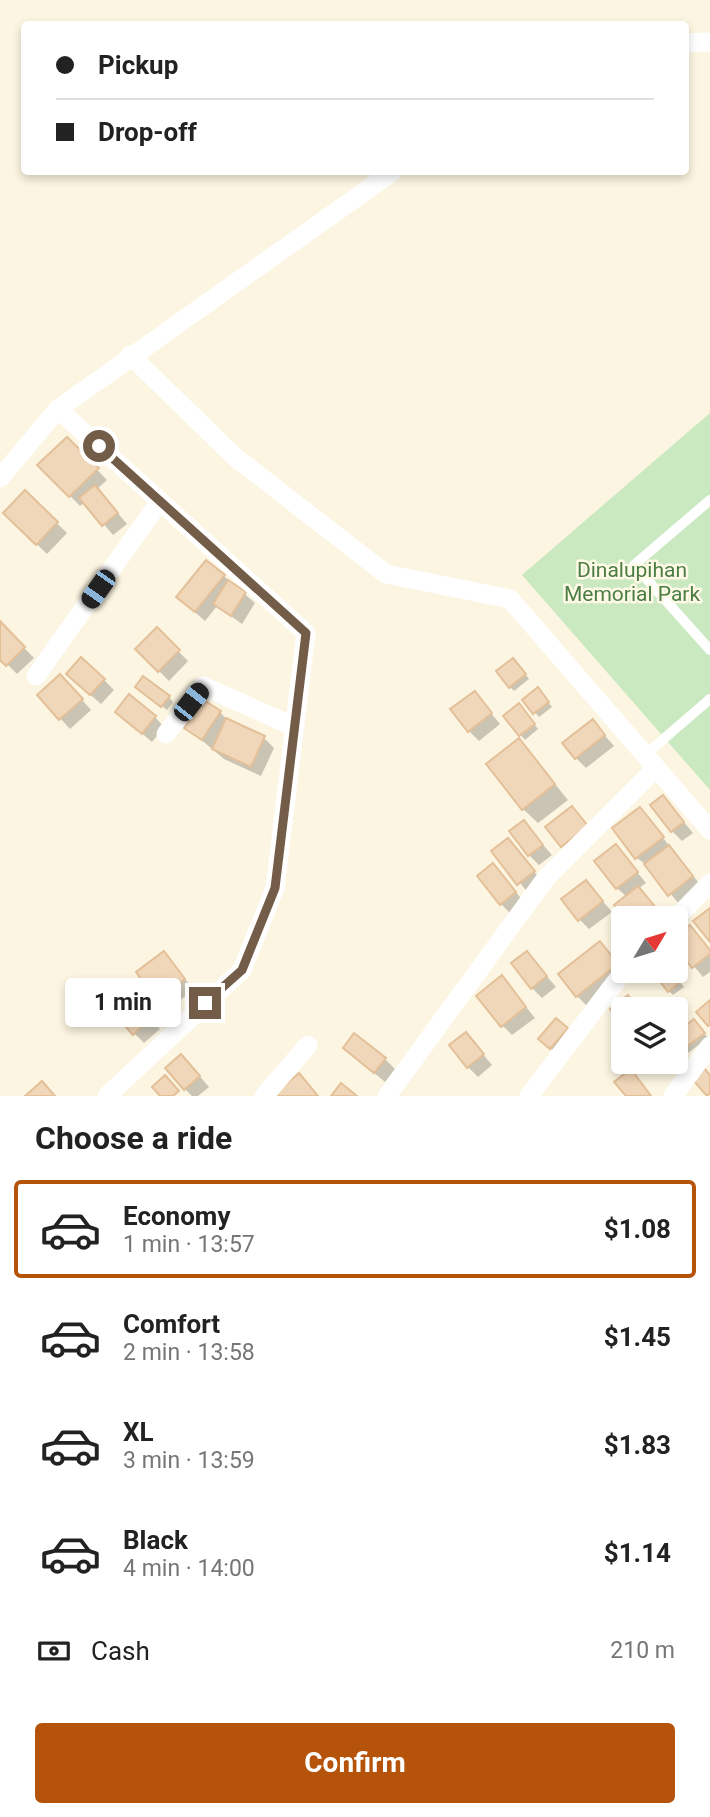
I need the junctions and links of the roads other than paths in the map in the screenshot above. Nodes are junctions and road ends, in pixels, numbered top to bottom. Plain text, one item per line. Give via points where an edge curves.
1 (710, 42) edge
2 (689, 43) edge
3 (388, 175) edge
4 (130, 355) junction
5 (58, 410) junction
6 (0, 478) edge
7 (710, 500) edge
8 (160, 501) junction
9 (710, 650) edge
10 (36, 676) dead end
11 (710, 699) edge
12 (295, 727) junction
13 (166, 734) dead end
14 (651, 761) junction
15 (710, 830) edge
16 (710, 883) edge
17 (688, 906) edge
18 (614, 984) edge
19 (309, 1045) dead end
20 (710, 1046) edge
21 (107, 1096) edge
22 (264, 1096) edge
23 (387, 1096) edge
24 (529, 1096) edge
25 (673, 1096) edge

1 - 2 street
3 - 4 street
4 - 5 street
4 - 14 street via 235,457 386,574 510,599
5 - 6 street
5 - 8 street
7 - 9 lane via 634,565
8 - 10 street
8 - 12 street via 306,633
11 - 14 lane
12 - 13 street via 203,686
12 - 21 street via 275,888 242,970
14 - 15 street
14 - 23 street via 546,878
16 - 17 street
18 - 24 street
19 - 22 street
20 - 25 street

